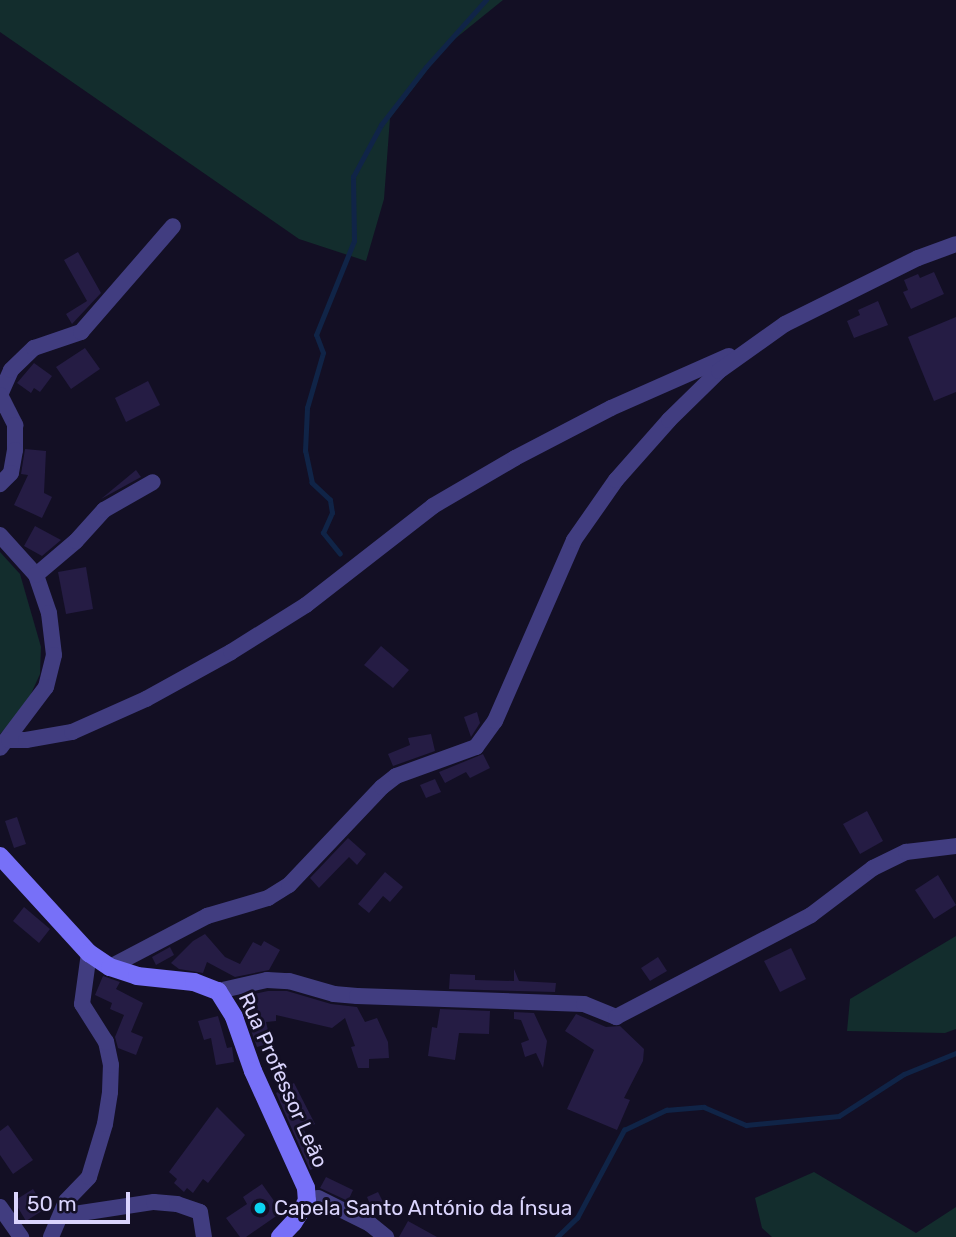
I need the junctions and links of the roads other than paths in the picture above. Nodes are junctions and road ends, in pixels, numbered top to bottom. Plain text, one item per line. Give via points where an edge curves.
1 (173, 226) dead end
2 (956, 244) edge
3 (745, 349) junction
4 (0, 395) edge
5 (153, 482) dead end
6 (0, 484) edge
7 (0, 535) edge
8 (36, 575) junction
9 (4, 744) edge
10 (956, 846) edge
11 (0, 856) edge
12 (89, 953) junction
13 (110, 967) junction
14 (218, 991) junction
15 (307, 1200) junction
16 (1, 1211) edge
17 (61, 1216) junction
18 (22, 1237) edge
19 (51, 1237) edge
20 (204, 1237) edge
21 (280, 1237) edge
22 (386, 1237) edge

1 - 4 street via 81,332 34,348 11,370
2 - 3 street via 785,324
3 - 9 street via 611,408 503,464 433,506 306,606 146,699 72,732
3 - 13 street via 669,420 616,480 574,540 495,721 476,747 389,782 289,885 268,898 207,916
4 - 6 street via 15,425 11,473
5 - 8 street via 104,510
7 - 8 street
8 - 9 street via 54,655 46,687
10 - 14 street via 906,852 873,868 811,915 617,1017 584,1004 357,996 289,981 267,980
11 - 12 street, Rua Professor Leão
12 - 13 street, Rua Professor Leão
12 - 17 street via 82,1003 106,1042 110,1091 89,1177 66,1201
13 - 14 street, Rua Professor Leão via 137,976 194,982
14 - 15 street, Rua Professor Leão via 234,1017 306,1188
15 - 21 street, Rua Professor Leão
15 - 22 street via 318,1198
16 - 18 street
17 - 19 street
17 - 20 street via 154,1202 177,1205 200,1212

